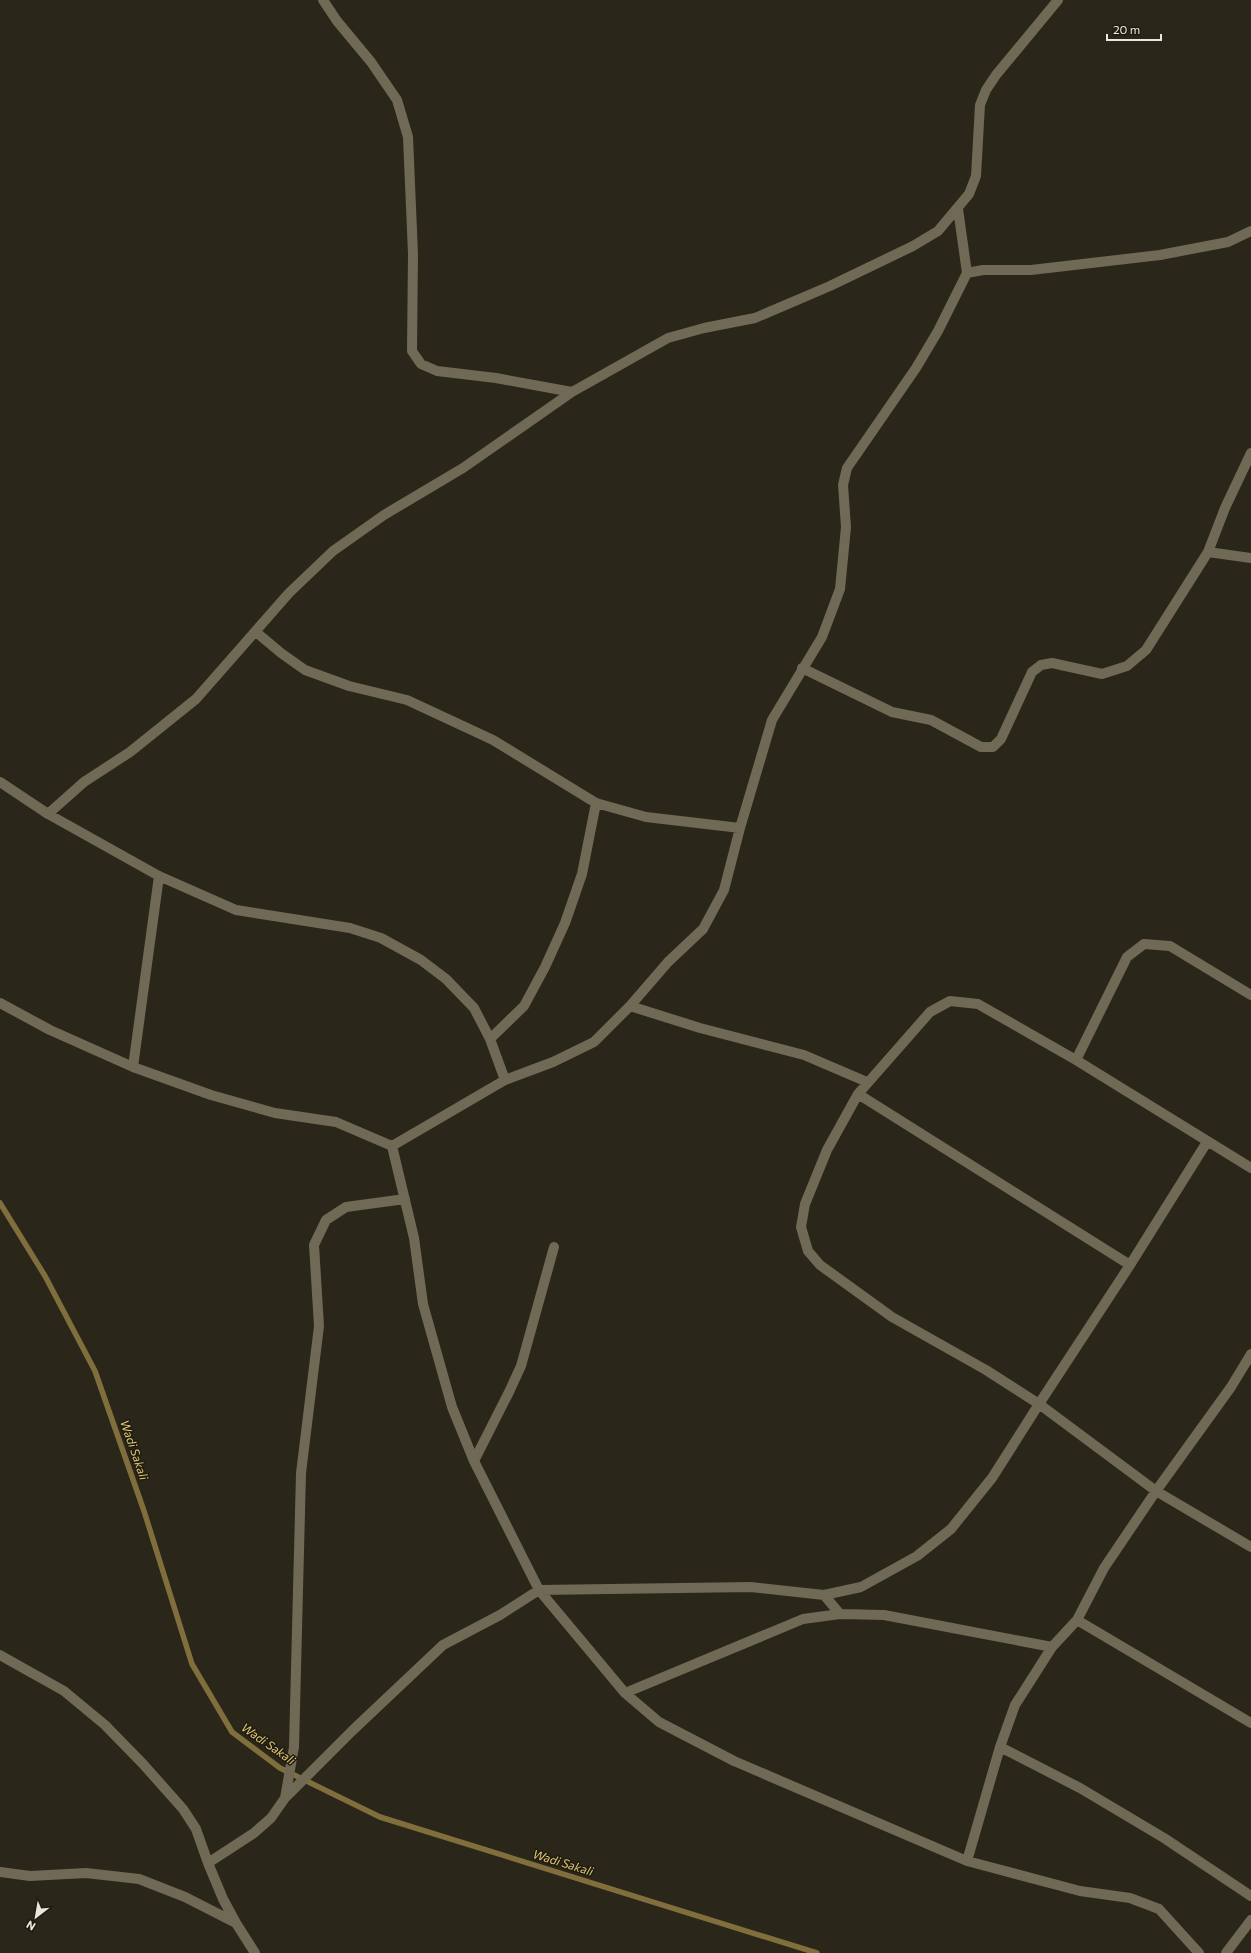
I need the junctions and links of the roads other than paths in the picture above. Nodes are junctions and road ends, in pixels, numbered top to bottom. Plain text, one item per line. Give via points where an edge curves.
1 (323, 0) edge
2 (1058, 0) edge
3 (958, 209) junction
4 (1251, 231) edge
5 (967, 273) junction
6 (572, 392) junction
7 (1251, 453) edge
8 (1208, 552) junction
9 (1251, 558) edge
10 (256, 632) junction
11 (802, 668) junction
12 (0, 782) edge
13 (596, 802) junction
14 (48, 814) junction
15 (740, 828) junction
16 (159, 876) junction
17 (1251, 995) edge
18 (0, 1003) edge
19 (630, 1006) junction
20 (490, 1039) junction
21 (1076, 1060) junction
22 (133, 1067) junction
23 (505, 1080) junction
24 (867, 1082) junction
25 (858, 1094) junction
26 (1207, 1142) junction
27 (392, 1146) junction
28 (1251, 1168) edge
29 (405, 1199) junction
30 (554, 1247) dead end
31 (1130, 1265) junction
32 (1251, 1354) edge
33 (1039, 1404) junction
34 (474, 1461) junction
35 (1156, 1491) junction
36 (1251, 1547) edge
37 (539, 1590) junction
38 (824, 1595) junction
39 (840, 1614) junction
40 (1077, 1620) junction
41 (1052, 1647) junction
42 (0, 1655) edge
43 (625, 1693) junction
44 (1251, 1723) edge
45 (1000, 1747) junction
46 (285, 1798) junction
47 (968, 1861) junction
48 (208, 1863) junction
49 (0, 1872) edge
50 (1251, 1896) edge
51 (1251, 1920) edge
52 (236, 1923) junction
53 (255, 1953) edge
54 (1199, 1953) edge
55 (1226, 1953) edge

1 - 6 street via 397,100 408,136 412,351 421,364 437,371 496,378
2 - 3 street via 986,90 980,105 976,176 969,194
3 - 5 street
3 - 6 street via 938,231 906,250 755,318 668,338
4 - 5 street via 1228,242 1160,255 1031,270 983,270
5 - 11 street via 916,368 847,468 843,485 846,527 840,589 822,637
6 - 10 street via 462,468 384,515 333,551 289,593
7 - 8 street
8 - 9 street
8 - 11 street via 1146,650 1127,666 1102,674 1052,663 1041,665 1032,672 1001,739 993,747 981,747 931,720 892,712
10 - 13 street via 305,670 349,686 407,700 493,740
10 - 14 street via 196,699 130,752 84,782
11 - 15 street via 772,720
12 - 14 street
13 - 15 street via 646,817
13 - 20 street via 582,874 565,923 524,1006
14 - 16 street
15 - 19 street via 724,890 703,929 668,962
16 - 20 street via 236,910 350,928 381,938 421,960 446,979 474,1008
16 - 22 street
17 - 21 street via 1170,946 1144,944 1126,957
18 - 22 street via 50,1030
19 - 23 street via 594,1042 553,1062
19 - 24 street via 700,1028 804,1055
20 - 23 street
21 - 24 street via 978,1004 950,1001 930,1012
21 - 26 street
22 - 27 street via 211,1095 275,1113 336,1122
23 - 27 street
24 - 25 street
25 - 31 street
25 - 33 street via 827,1150 805,1204 801,1227 808,1250 820,1265 892,1317 986,1370
26 - 28 street
26 - 31 street
27 - 29 street
29 - 34 street via 414,1238 423,1304 452,1407
29 - 46 street via 346,1207 326,1220 314,1245 319,1326 302,1473 294,1747
30 - 34 street via 521,1366
31 - 33 street
32 - 35 street via 1232,1387
33 - 35 street
33 - 38 street via 992,1478 951,1528 917,1556 861,1587
34 - 37 street
35 - 36 street
35 - 40 street via 1104,1568
37 - 38 street via 751,1586
37 - 43 street
37 - 46 street via 500,1615 442,1645
38 - 39 street
39 - 41 street via 884,1615
39 - 43 street via 802,1619
40 - 41 street
40 - 44 street
41 - 45 street via 1015,1705
42 - 48 street via 64,1691 105,1725 183,1809 196,1829
43 - 47 street via 659,1722 734,1761
45 - 47 street
45 - 50 street via 1080,1788 1164,1838
46 - 48 street via 271,1818 254,1833
47 - 54 street via 1080,1890 1130,1898 1159,1909
48 - 52 street
49 - 52 street via 30,1876 86,1873 139,1879 185,1897
51 - 55 street
52 - 53 street

